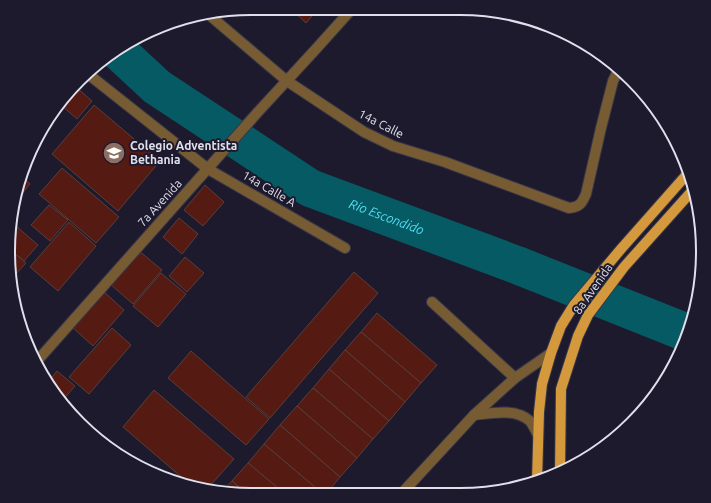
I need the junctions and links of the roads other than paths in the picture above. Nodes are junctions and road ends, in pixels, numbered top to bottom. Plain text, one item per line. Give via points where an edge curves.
1 (346, 15) edge
2 (213, 18) edge
3 (616, 75) edge
4 (92, 77) edge
5 (287, 81) junction
6 (208, 169) junction
7 (684, 178) edge
8 (689, 194) edge
9 (345, 248) dead end
10 (432, 302) dead end
11 (552, 353) junction
12 (40, 357) edge
13 (515, 378) junction
14 (474, 414) junction
15 (538, 435) junction
16 (560, 466) edge
17 (538, 474) edge
18 (407, 488) edge

1 - 5 street, 7a Avenida
2 - 5 street, 14a Calle
3 - 5 street, 14a Calle via 586,194 582,203 569,208 445,162 393,146 364,132
4 - 6 street, 14a Calle A
5 - 6 street, 7a Avenida
6 - 9 street, 14a Calle A
6 - 12 street, 7a Avenida
7 - 11 main road, 8a Avenida via 574,305 562,326
8 - 16 main road, 8a Avenida via 631,259 588,316 578,336 561,388
10 - 13 street
11 - 13 street
11 - 15 main road, 8a Avenida via 542,384
13 - 14 street
14 - 15 street via 513,413 530,422
14 - 18 street
15 - 17 main road, 8a Avenida

